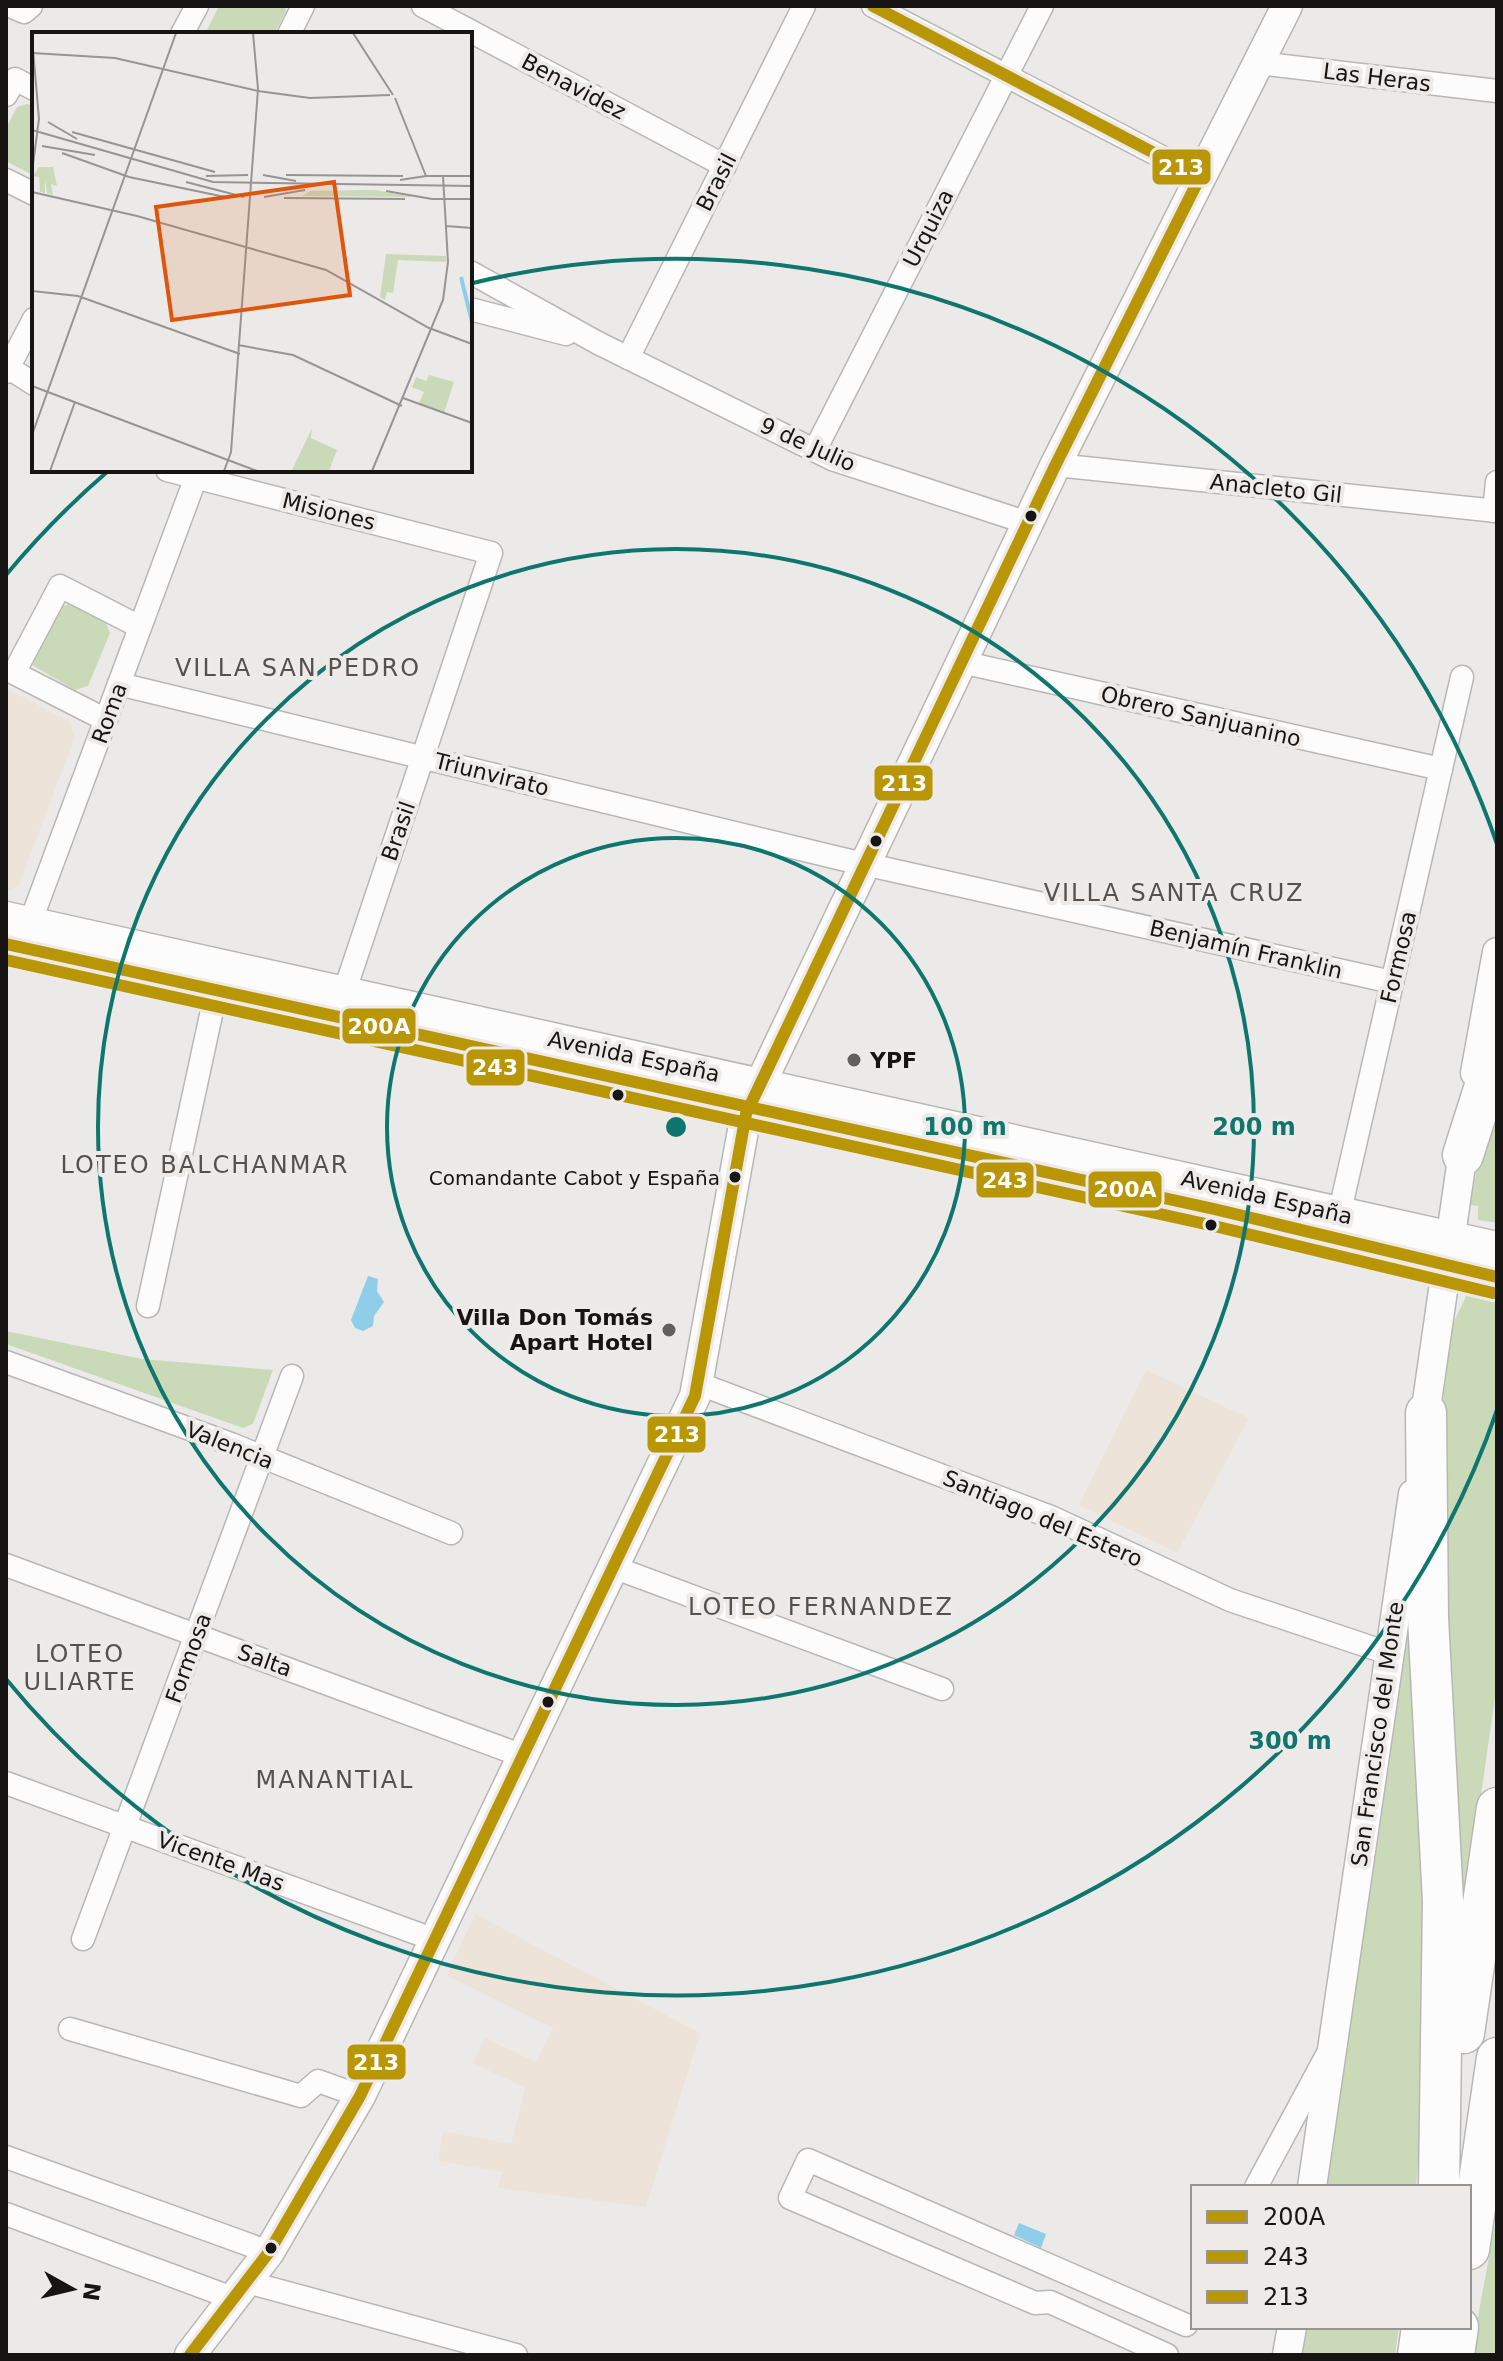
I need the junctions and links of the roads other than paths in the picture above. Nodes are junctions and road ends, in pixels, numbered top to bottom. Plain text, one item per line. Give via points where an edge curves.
1 (10, 6) edge
2 (31, 6) edge
3 (197, 6) edge
4 (303, 6) edge
5 (423, 6) edge
6 (804, 6) edge
7 (873, 6) edge
8 (1042, 6) edge
9 (1287, 6) edge
10 (183, 32) edge
11 (290, 32) edge
12 (1258, 63) junction
13 (1006, 76) junction
14 (1497, 91) edge
15 (725, 166) junction
16 (1200, 177) junction
17 (6, 180) edge
18 (32, 193) edge
19 (472, 273) edge
20 (472, 310) edge
21 (32, 323) edge
22 (598, 343) junction
23 (628, 358) junction
24 (7, 368) edge
25 (32, 383) edge
26 (815, 450) junction
27 (1056, 465) junction
28 (175, 472) edge
29 (196, 477) junction
30 (1497, 482) edge
31 (1495, 511) edge
32 (1028, 523) junction
33 (491, 553) joint
34 (140, 627) junction
35 (961, 662) junction
36 (1462, 677) dead end
37 (119, 684) junction
38 (106, 720) junction
39 (422, 757) junction
40 (1441, 769) junction
41 (865, 864) junction
42 (16, 933) edge
43 (1497, 952) edge
44 (219, 979) junction
45 (1392, 982) junction
46 (340, 1005) junction
47 (1497, 1048) edge
48 (755, 1095) junction
49 (1463, 1155) junction
50 (1337, 1225) junction
51 (1497, 1247) edge
52 (1448, 1251) junction
53 (1497, 1277) edge
54 (148, 1306) dead end
55 (6, 1362) edge
56 (292, 1376) dead end
57 (697, 1383) junction
58 (1426, 1413) junction
59 (262, 1457) junction
60 (451, 1533) dead end
61 (6, 1565) edge
62 (613, 1567) junction
63 (196, 1634) junction
64 (1388, 1653) junction
65 (942, 1689) dead end
66 (523, 1756) junction
67 (6, 1783) edge
68 (1497, 1808) edge
69 (125, 1826) junction
70 (83, 1939) dead end
71 (435, 1940) junction
72 (70, 2029) dead end
73 (1333, 2044) junction
74 (1497, 2058) edge
75 (360, 2096) junction
76 (1497, 2149) edge
77 (6, 2157) edge
78 (1257, 2185) edge
79 (1312, 2185) edge
80 (1440, 2185) edge
81 (1440, 2185) edge
82 (6, 2214) edge
83 (1471, 2235) edge
84 (269, 2252) junction
85 (1471, 2257) edge
86 (241, 2291) junction
87 (1190, 2318) edge
88 (1292, 2329) edge
89 (1422, 2329) edge
90 (1458, 2329) edge
91 (190, 2355) edge
92 (516, 2355) edge
93 (1168, 2355) edge
94 (1287, 2355) edge
95 (1418, 2355) edge
96 (1454, 2355) edge

1 - 2 street via 24,12
3 - 10 street
4 - 11 street
5 - 15 street, Benavidez
6 - 15 street, Brasil
7 - 13 street
8 - 13 street, Urquiza
9 - 12 main road
12 - 14 street, Las Heras
12 - 16 main road
13 - 16 street
13 - 26 street, Urquiza
15 - 23 street, Brasil
16 - 27 main road
17 - 18 street
19 - 22 street, 9 de Julio
20 - 22 street, 9 de Julio
21 - 24 street
22 - 23 street, 9 de Julio
23 - 26 street, 9 de Julio
24 - 25 street
26 - 32 street, 9 de Julio
27 - 31 street, Anacleto Gil
27 - 32 main road
28 - 29 street, Misiones
29 - 33 street, Misiones
29 - 34 street, Roma
30 - 31 street
32 - 35 main road
33 - 39 street, Brasil
34 - 37 street, Roma
34 - 38 street via 60,586 14,673
35 - 40 street, Obrero Sanjuanino
35 - 41 main road
36 - 40 street, Formosa
37 - 38 street, Roma
37 - 39 street, Triunvirato
38 - 42 street, Roma
39 - 41 street, Triunvirato
39 - 46 street, Brasil
40 - 45 street, Formosa
41 - 45 street, Benjamín Franklin
41 - 48 main road
42 - 44 main road, Avenida España
43 - 49 street, San Francisco del Monte
44 - 46 main road, Avenida España
44 - 54 street
45 - 50 street, Formosa
46 - 48 main road, Avenida España
47 - 49 highway
48 - 50 main road, Avenida España
48 - 57 main road
49 - 52 street, San Francisco del Monte
50 - 52 main road, Avenida España
51 - 52 main road, Avenida España
52 - 53 main road, Avenida España
52 - 58 street, San Francisco del Monte
55 - 59 street, Valencia
56 - 59 street, Formosa
57 - 62 main road
57 - 64 street, Santiago del Estero via 1051,1517 1230,1600
58 - 64 street, San Francisco del Monte
58 - 80 highway via 1428,1618 1444,1933
59 - 60 street, Valencia
59 - 63 street, Formosa
61 - 63 street, Salta
62 - 65 street
62 - 66 main road
63 - 66 street, Salta
63 - 69 street, Formosa
64 - 73 street, San Francisco del Monte
66 - 71 main road
67 - 69 street, Vicente Mas
68 - 81 highway
69 - 70 street, Formosa
69 - 71 street, Vicente Mas
71 - 75 main road
72 - 75 street via 301,2096 318,2081
73 - 78 street, San Francisco del Monte
73 - 79 street
74 - 83 highway
75 - 84 main road
76 - 85 highway
77 - 84 street
82 - 86 street
84 - 86 main road
86 - 91 main road
86 - 92 street
87 - 93 street
87 - 93 street via 808,2160 790,2198
88 - 94 street
89 - 95 highway
90 - 96 highway

